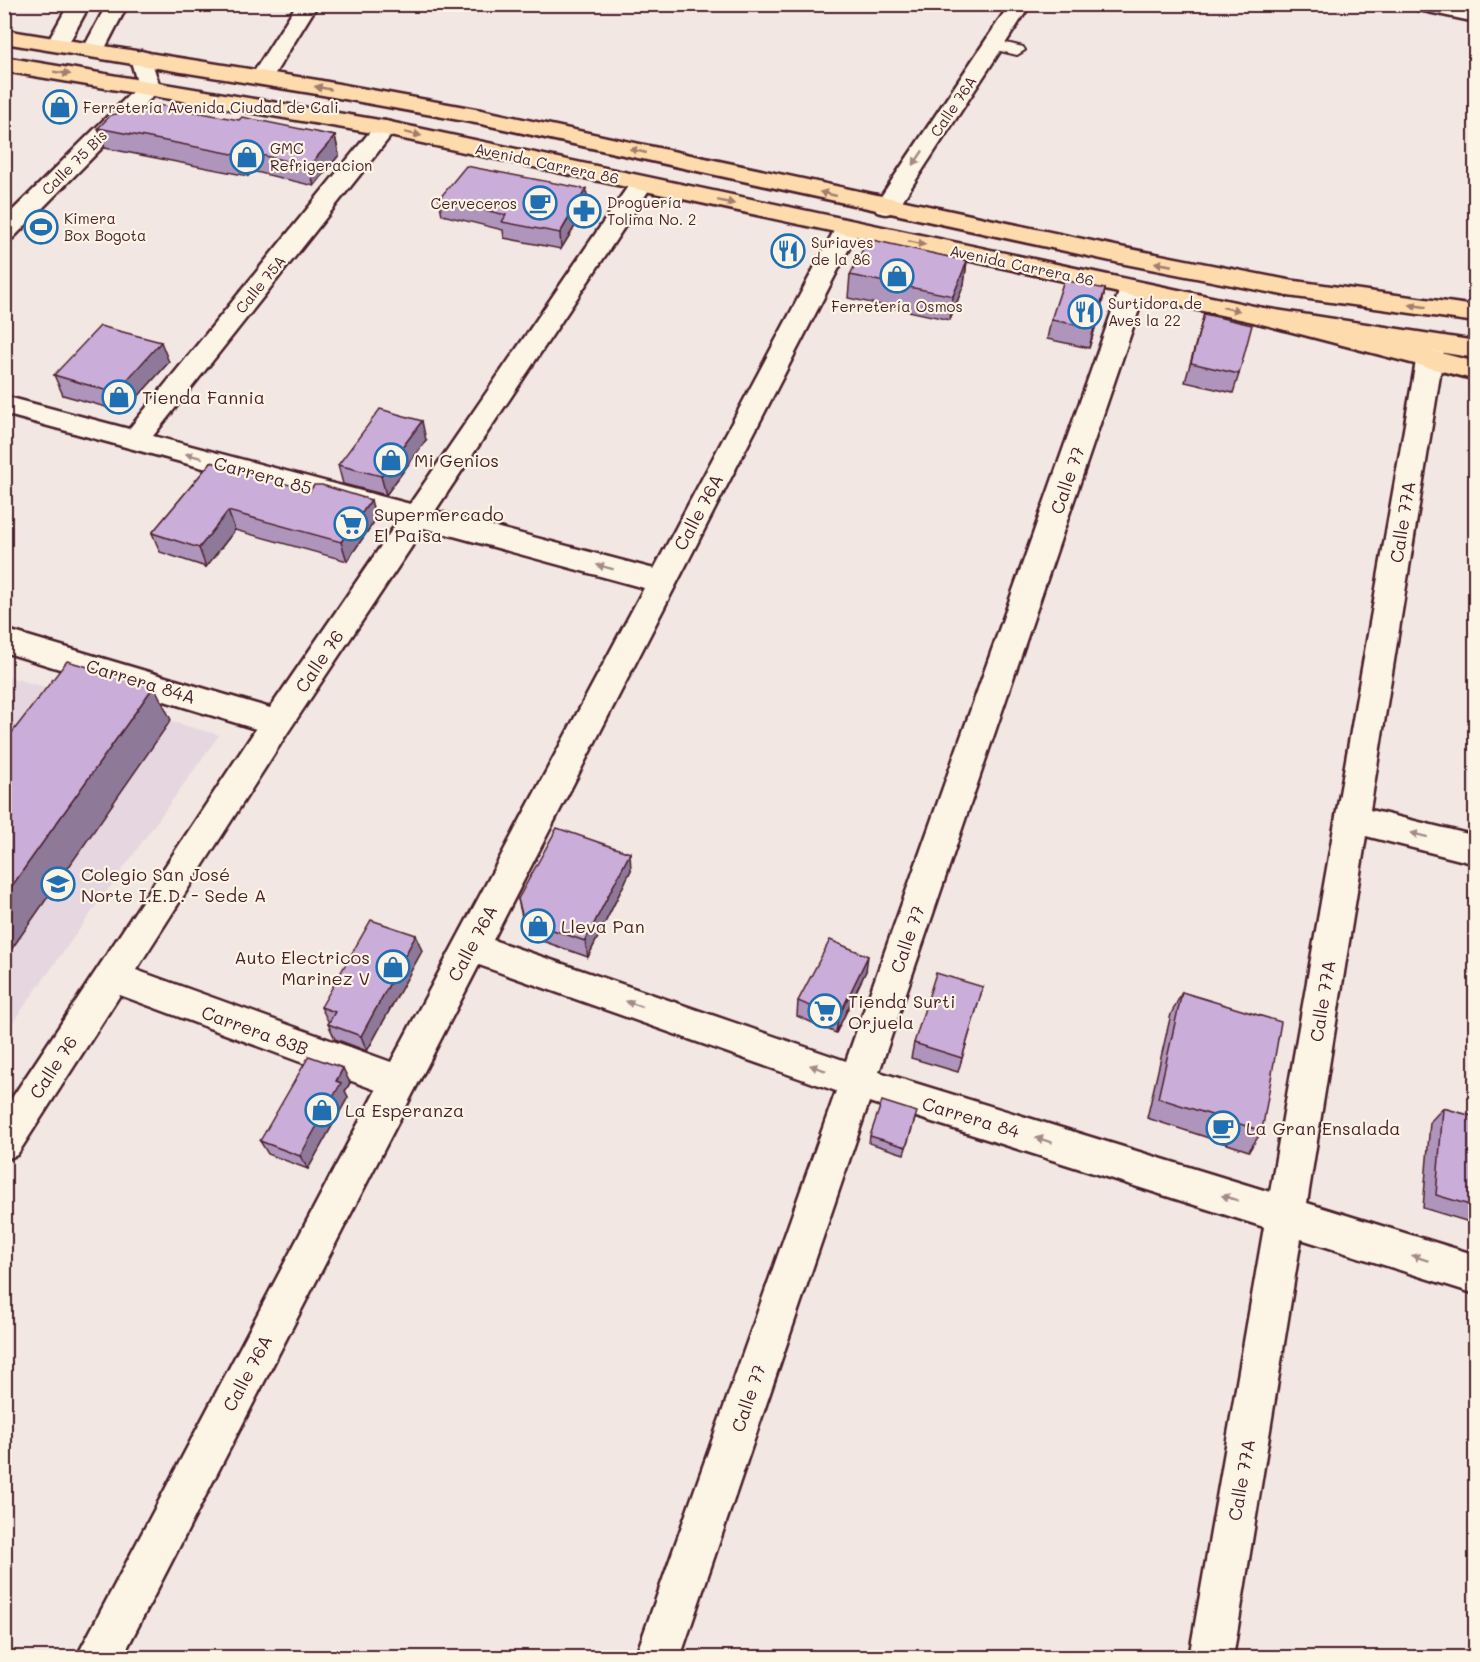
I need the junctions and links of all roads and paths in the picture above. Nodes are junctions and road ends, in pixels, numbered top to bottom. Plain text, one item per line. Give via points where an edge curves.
1 (80, 4) edge
2 (118, 4) edge
3 (308, 4) edge
4 (1021, 4) edge
5 (1416, 4) edge
6 (1476, 16) edge
7 (4, 36) edge
8 (57, 45) junction
9 (994, 45) junction
10 (1017, 50) dead end
11 (93, 51) junction
12 (141, 58) junction
13 (4, 64) edge
14 (261, 78) junction
15 (148, 87) junction
16 (385, 129) junction
17 (641, 184) junction
18 (886, 207) junction
19 (847, 229) junction
20 (4, 233) edge
21 (1133, 289) junction
22 (1476, 314) edge
23 (1476, 350) edge
24 (1430, 352) junction
25 (1476, 371) edge
26 (4, 405) edge
27 (135, 440) junction
28 (418, 516) junction
29 (662, 582) junction
30 (4, 640) edge
31 (277, 723) junction
32 (1352, 819) junction
33 (1476, 850) edge
34 (470, 947) junction
35 (112, 977) junction
36 (399, 1082) junction
37 (858, 1082) junction
38 (4, 1143) edge
39 (1286, 1215) junction
40 (1476, 1275) edge
41 (98, 1658) edge
42 (657, 1658) edge
43 (1211, 1658) edge

1 - 8 street
2 - 11 street
3 - 14 street
4 - 9 street, Calle 76A
5 - 6 street
7 - 8 main road, Avenida Carrera 86
8 - 11 main road, Avenida Carrera 86
9 - 10 lane
9 -> 18 street, Calle 76A
11 - 12 main road, Avenida Carrera 86
12 - 14 main road, Avenida Carrera 86
12 - 15 street
13 -> 15 main road, Avenida Carrera 86
18 -> 14 main road, Avenida Carrera 86 via 560,133
15 - 16 main road, Avenida Carrera 86
15 - 20 street, Calle 75 Bis
16 -> 17 main road, Avenida Carrera 86
16 - 27 street, Calle 75A
17 -> 19 main road, Avenida Carrera 86
17 - 28 street, Calle 76
22 -> 18 main road, Avenida Carrera 86 via 1288,288
19 -> 21 main road, Avenida Carrera 86
19 - 29 street, Calle 76A
21 -> 24 main road, Avenida Carrera 86
21 - 37 street, Calle 77
23 - 24 main road
24 - 25 main road
24 - 32 street, Calle 77A
26 - 27 street, Carrera 85
28 -> 27 street, Carrera 85
29 -> 28 street, Carrera 85
28 - 31 street, Calle 76
29 - 34 street, Calle 76A
30 - 31 street, Carrera 84A
31 - 35 street, Calle 76
33 -> 32 street
32 - 39 street, Calle 77A
34 - 36 street, Calle 76A
37 -> 34 street, Carrera 84
35 - 36 street, Carrera 83B
35 - 38 street, Calle 76
36 - 41 street, Calle 76A
39 -> 37 street, Carrera 84
37 - 42 street, Calle 77
40 -> 39 street, Carrera 84
39 - 43 street, Calle 77A

